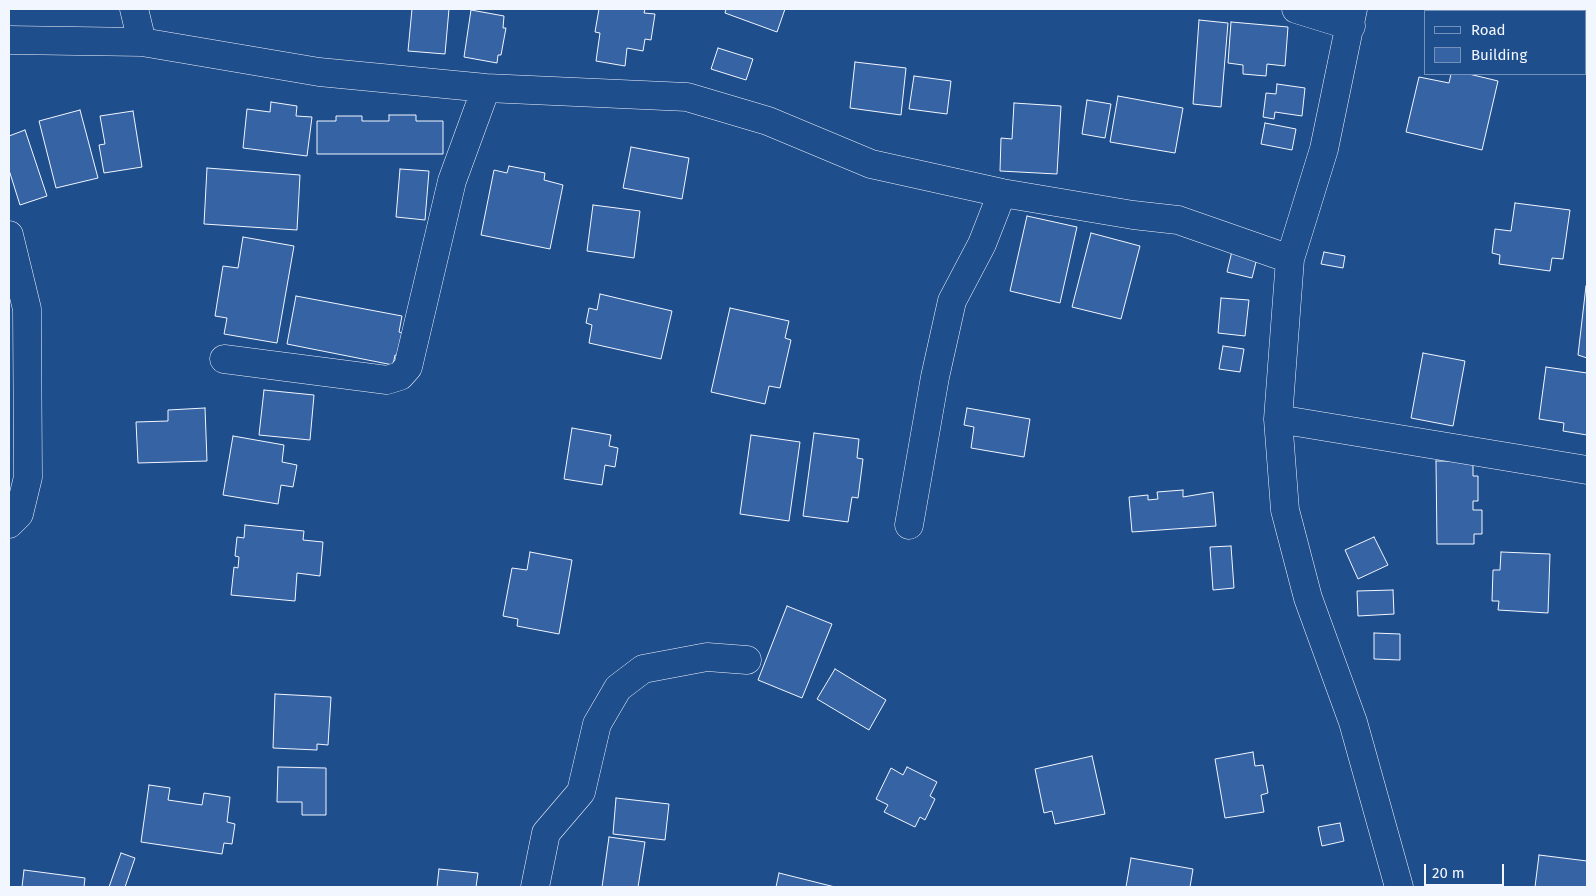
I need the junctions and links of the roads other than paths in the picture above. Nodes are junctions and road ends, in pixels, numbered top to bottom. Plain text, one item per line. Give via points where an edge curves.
1 (134, 9) edge
2 (1296, 9) edge
3 (1352, 18) edge
4 (9, 40) edge
5 (142, 42) junction
6 (486, 88) junction
7 (1002, 193) junction
8 (9, 235) edge
9 (1290, 259) junction
10 (224, 359) dead end
11 (1278, 419) junction
12 (1587, 470) edge
13 (9, 524) edge
14 (909, 525) dead end
15 (747, 660) dead end
16 (535, 887) edge
17 (1399, 887) edge

1 - 5 street
2 - 3 street
3 - 9 street via 1324,149
4 - 5 street
5 - 6 street via 319,72
6 - 7 street via 687,97 768,121 870,164
6 - 10 street via 452,181 408,367 400,376 387,380
7 - 9 street via 1178,220
7 - 14 street via 982,244 952,301 934,377
8 - 13 street via 27,309 28,477 19,514
9 - 11 street
11 - 12 street
11 - 17 street via 1287,519 1308,598 1353,722
15 - 16 street via 706,657 643,670 618,688 597,724 581,792 546,833

